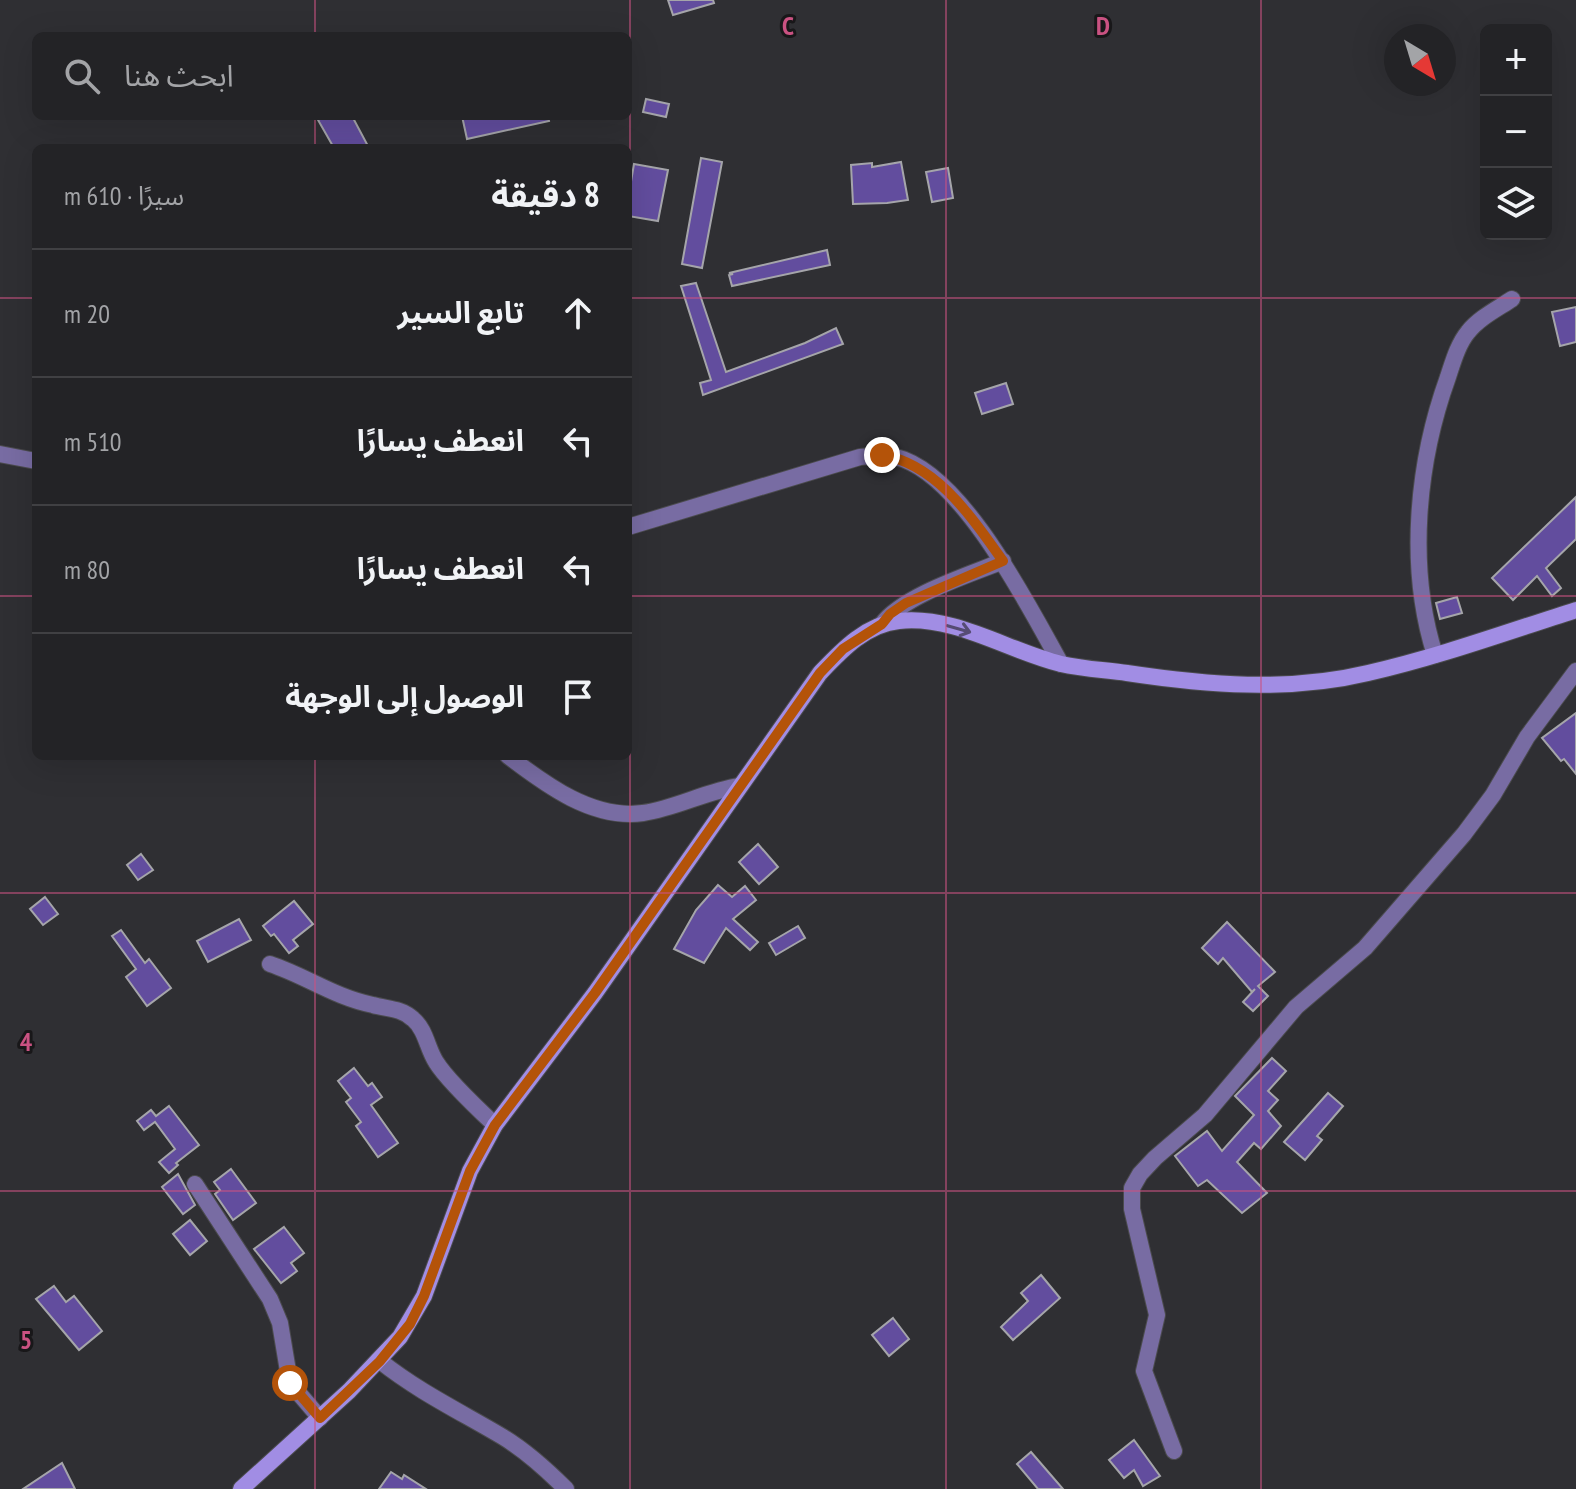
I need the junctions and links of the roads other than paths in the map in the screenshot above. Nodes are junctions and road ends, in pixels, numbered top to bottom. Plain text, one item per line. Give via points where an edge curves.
1 (1512, 299) dead end
2 (0, 454) edge
3 (32, 460) edge
4 (632, 526) edge
5 (1003, 561) junction
6 (1576, 610) edge
7 (882, 624) junction
8 (1435, 655) junction
9 (1061, 664) junction
10 (1576, 671) edge
11 (513, 760) edge
12 (740, 786) junction
13 (270, 964) dead end
14 (495, 1125) junction
15 (195, 1184) dead end
16 (380, 1361) junction
17 (320, 1418) junction
18 (1174, 1451) dead end
19 (241, 1489) edge
20 (566, 1489) edge

1 - 8 street via 1466,333 1430,433 1420,568 1422,608
2 - 3 street
4 - 5 street via 860,457 882,455 926,471
5 - 7 street via 906,603
5 - 9 street
6 - 8 street
7 -> 9 street via 935,623
7 - 12 street via 843,649 820,673
8 - 9 street via 1306,683 1173,680
10 - 18 street via 1455,845 1365,948 1296,1007 1205,1115 1155,1158 1132,1188 1132,1209 1157,1315 1144,1371
11 - 12 street via 545,784 612,813 642,813
12 - 14 street
13 - 14 street via 329,992 400,1010 414,1019 437,1064
14 - 16 street via 470,1171 417,1310
15 - 17 street via 270,1299 280,1323 290,1383
16 - 17 street
16 - 20 street via 429,1397 505,1438
17 - 19 street

